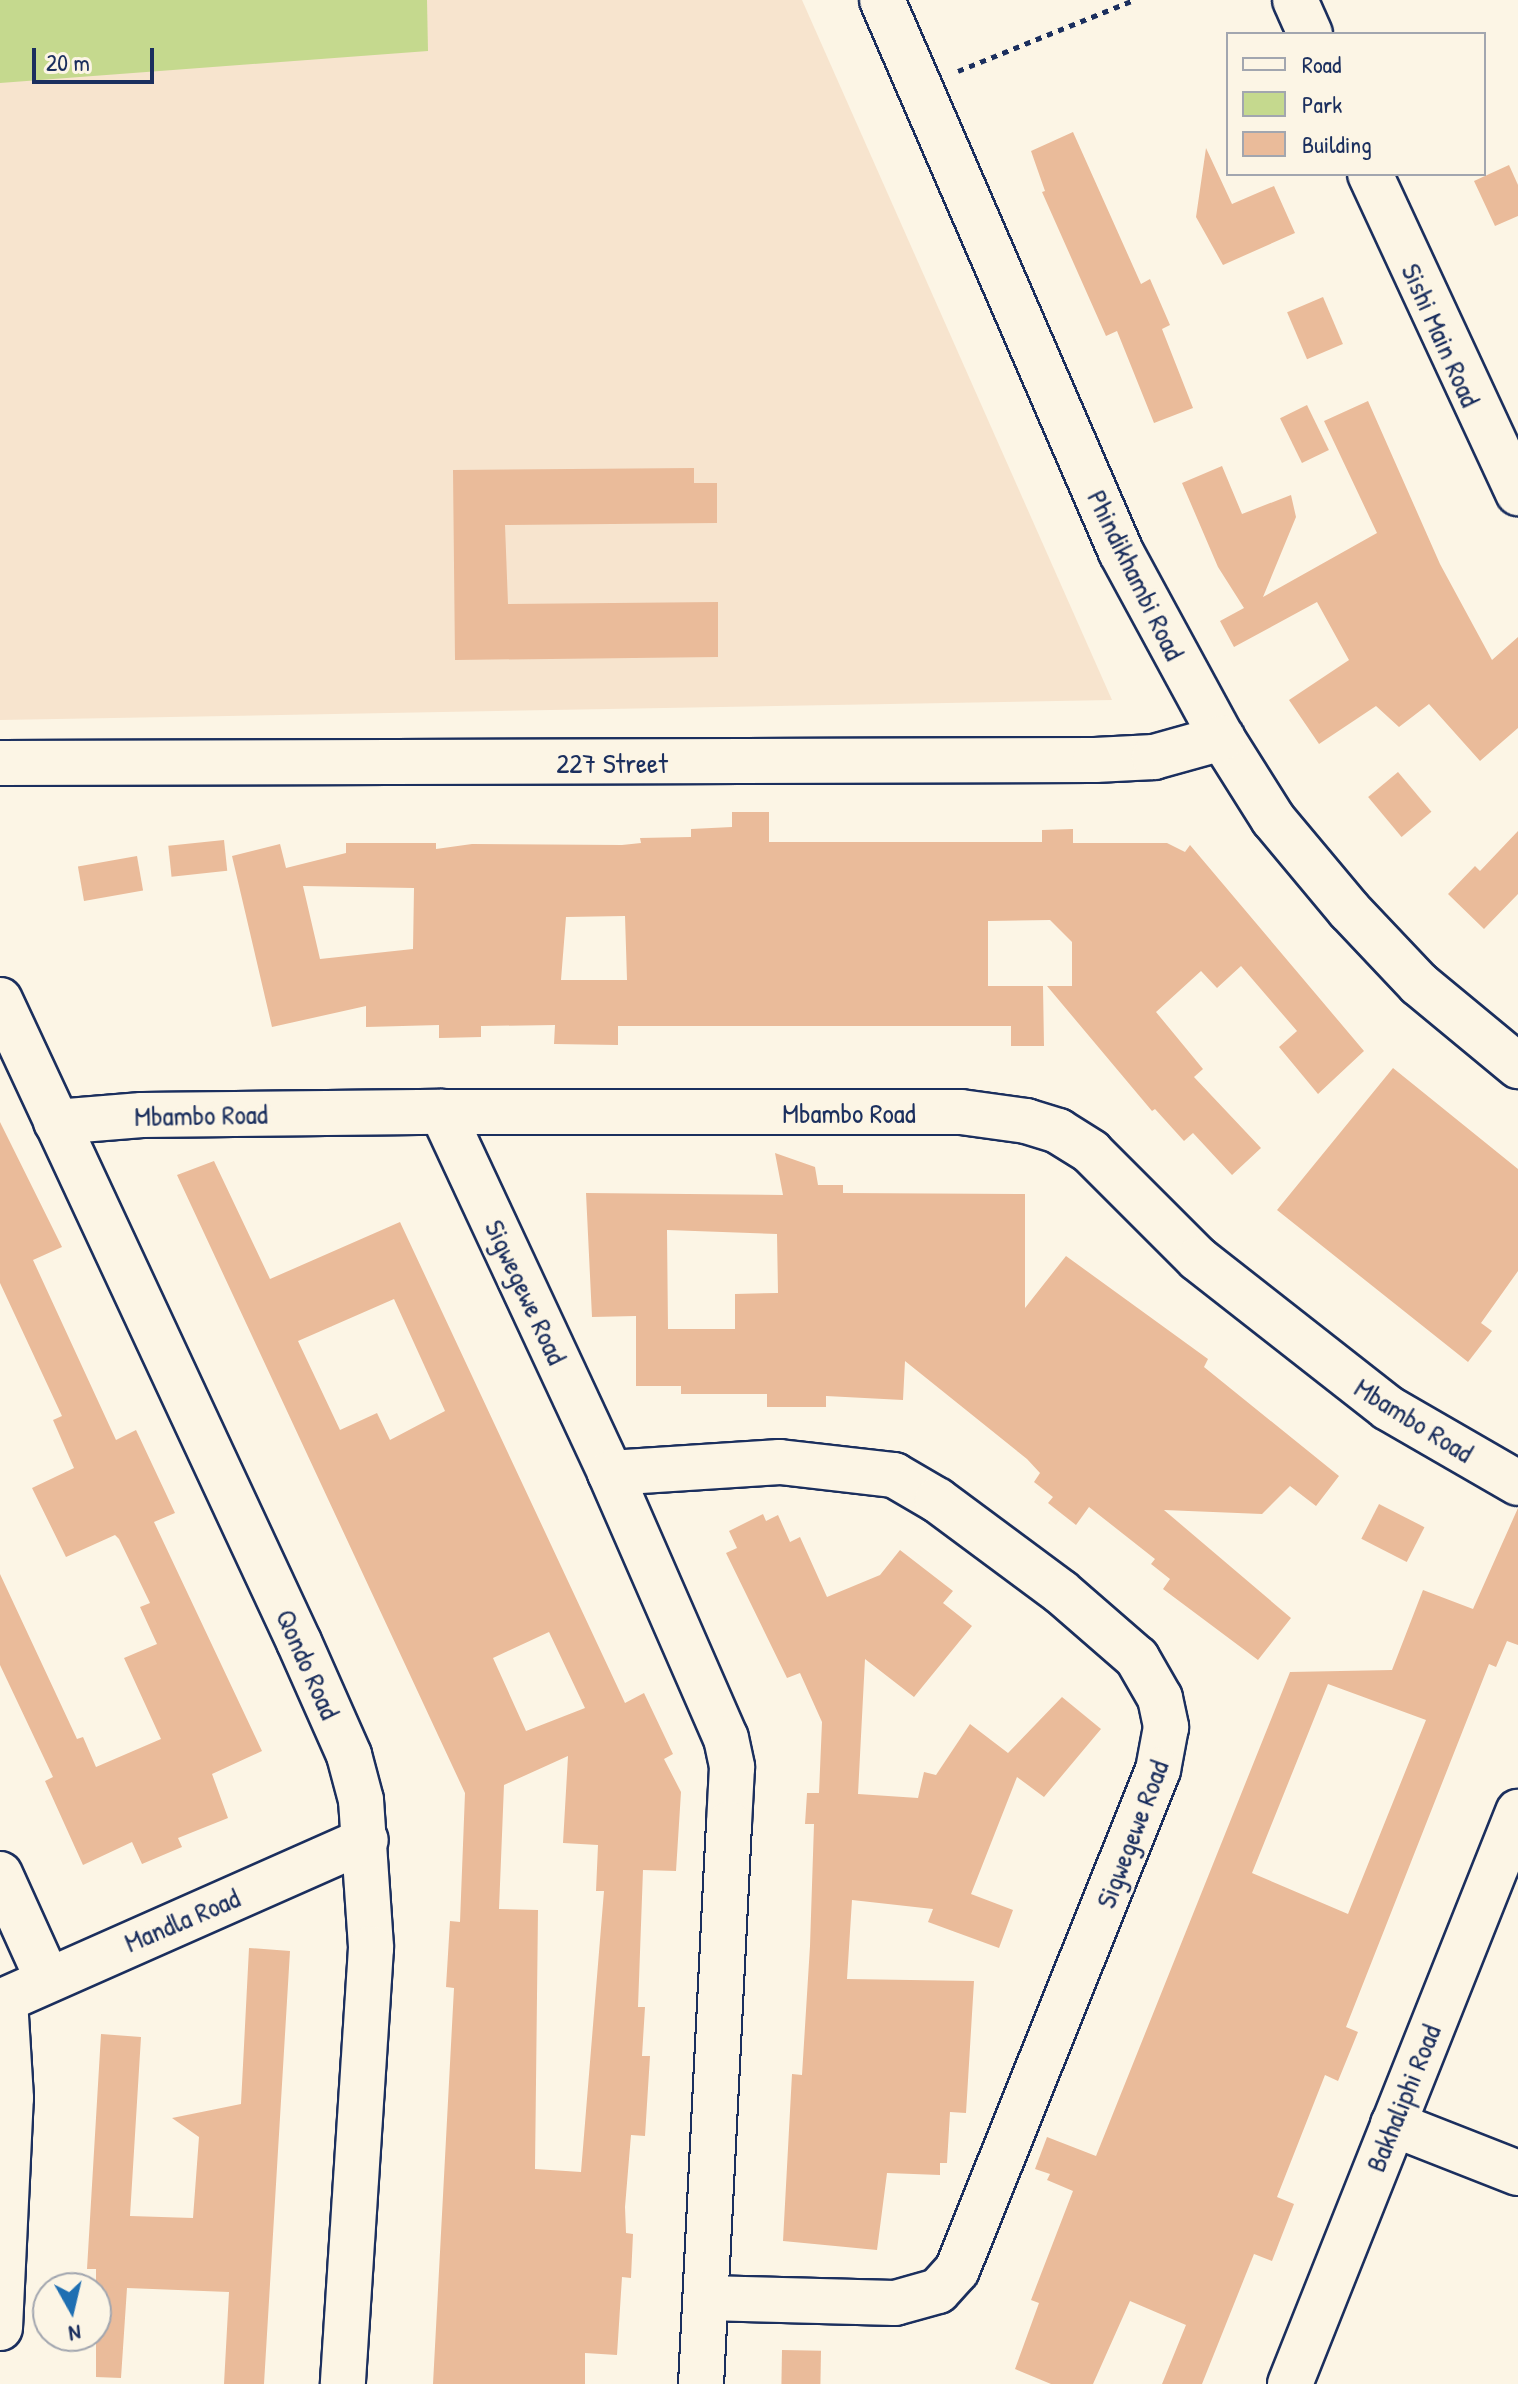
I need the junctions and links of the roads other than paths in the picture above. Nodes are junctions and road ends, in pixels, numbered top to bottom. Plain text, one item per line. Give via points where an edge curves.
1 (882, 0) edge
2 (1295, 0) edge
3 (1309, 32) edge
4 (1371, 176) edge
5 (1518, 493) edge
6 (1222, 738) junction
7 (0, 763) edge
8 (0, 1000) edge
9 (1518, 1066) edge
10 (442, 1112) junction
11 (56, 1122) junction
12 (610, 1473) junction
13 (1518, 1483) edge
14 (1518, 1812) edge
15 (366, 1840) junction
16 (0, 1874) edge
17 (1503, 1890) edge
18 (47, 1978) junction
19 (3, 2001) edge
20 (1393, 2124) junction
21 (1518, 2173) edge
22 (706, 2298) junction
23 (0, 2328) edge
24 (343, 2384) edge
25 (701, 2384) edge
26 (1290, 2384) edge

1 - 6 street, Phindikhambi Road via 1121,552
2 - 3 street
4 - 5 street, Sishi Main Road
6 - 7 street, 227 Street via 1154,757 1095,760
6 - 9 street, Phindikhambi Road via 1273,819 1349,910 1419,984
8 - 11 street, Qondo Road
10 - 11 street, Mbambo Road via 142,1115
10 - 12 street, Sigwegewe Road
10 - 13 street, Mbambo Road via 961,1112 1058,1131 1091,1152 1198,1259 1320,1357 1388,1408
11 - 15 street, Qondo Road via 343,1741 361,1800
12 - 22 street, Sigwegewe Road via 716,1707 732,1767
12 - 22 street, Sigwegewe Road via 780,1462 894,1475 937,1500 1061,1592 1137,1658 1160,1698 1166,1727 1158,1770 957,2270 938,2291 895,2303
14 - 17 street, Bakhaliphi Road
15 - 18 street, Mandla Road
15 - 24 street, Qondo Road via 371,1948 366,2072
16 - 18 street
17 - 20 street, Bakhaliphi Road
18 - 19 street, Mandla Road
19 - 23 street via 11,2098
20 - 21 street
20 - 26 street, Bakhaliphi Road
22 - 25 street, Sigwegewe Road

